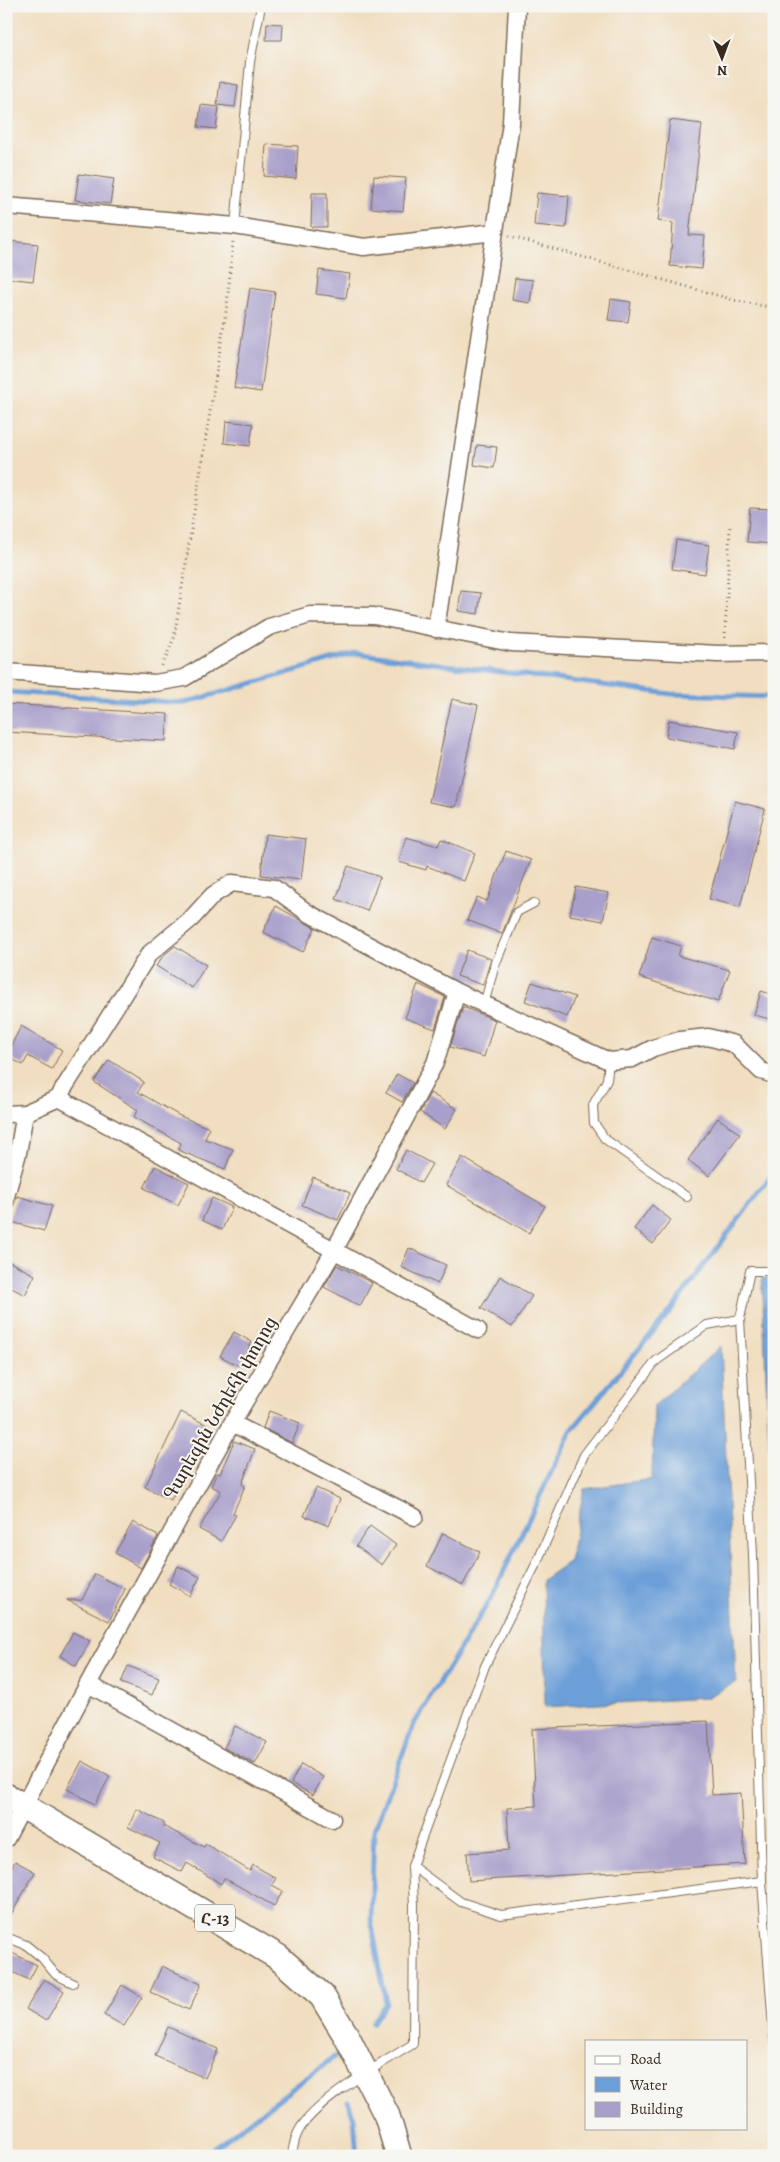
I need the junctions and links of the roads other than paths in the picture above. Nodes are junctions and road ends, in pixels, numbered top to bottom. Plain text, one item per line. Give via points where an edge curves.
1 (261, 6) edge
2 (517, 6) edge
3 (6, 206) edge
4 (235, 226) junction
5 (495, 232) junction
6 (436, 629) junction
7 (774, 653) edge
8 (6, 672) edge
9 (534, 903) dead end
10 (457, 992) junction
11 (484, 1004) junction
12 (609, 1061) junction
13 (774, 1075) edge
14 (59, 1098) junction
15 (25, 1113) junction
16 (6, 1114) edge
17 (6, 1196) edge
18 (687, 1197) dead end
19 (335, 1249) junction
20 (774, 1271) edge
21 (740, 1319) junction
22 (478, 1330) dead end
23 (232, 1423) junction
24 (415, 1517) dead end
25 (88, 1684) junction
26 (16, 1801) edge
27 (332, 1819) dead end
28 (6, 1839) edge
29 (412, 1866) junction
30 (762, 1881) junction
31 (6, 1937) edge
32 (73, 1983) dead end
33 (774, 2040) edge
34 (365, 2073) junction
35 (292, 2156) edge
36 (399, 2156) edge

1 - 4 lane via 250,62
2 - 5 street via 511,123
3 - 4 street
4 - 5 street via 364,247
5 - 6 street
6 - 7 street via 511,643 718,654
6 - 8 street via 374,616 310,615 269,627 184,678 155,682
9 - 11 lane via 517,912 494,965
10 - 11 street
10 - 14 street via 308,913 274,888 232,883 212,894 191,919 149,954
10 - 19 street, Գարեգին Նժդեհի փողոց via 435,1063
11 - 12 street
12 - 13 street via 632,1059 680,1040 708,1037 734,1044 761,1071
12 - 18 lane via 607,1080 593,1105 594,1124 606,1139
14 - 15 street
14 - 19 street
15 - 16 street
15 - 17 street
19 - 22 street
19 - 23 street, Գարեգին Նժդեհի փողոց
20 - 21 lane via 750,1271
21 - 29 lane via 707,1325 656,1361 584,1455 538,1560 485,1666
21 - 30 lane via 752,1554
23 - 24 street
23 - 25 street, Գարեգին Նժդեհի փողոց
25 - 26 street, Գարեգին Նժդեհի փողոց
25 - 27 street
26 - 28 street, Գարեգին Նժդեհի փողոց
26 - 34 main road, Հ-13 via 278,1957 322,1996
29 - 30 lane via 461,1902 501,1915
29 - 34 lane via 413,2044
30 - 33 lane
31 - 32 lane via 26,1945 56,1975
34 - 35 lane via 321,2106 301,2127 293,2142
34 - 36 main road, Հ-13 via 387,2116

